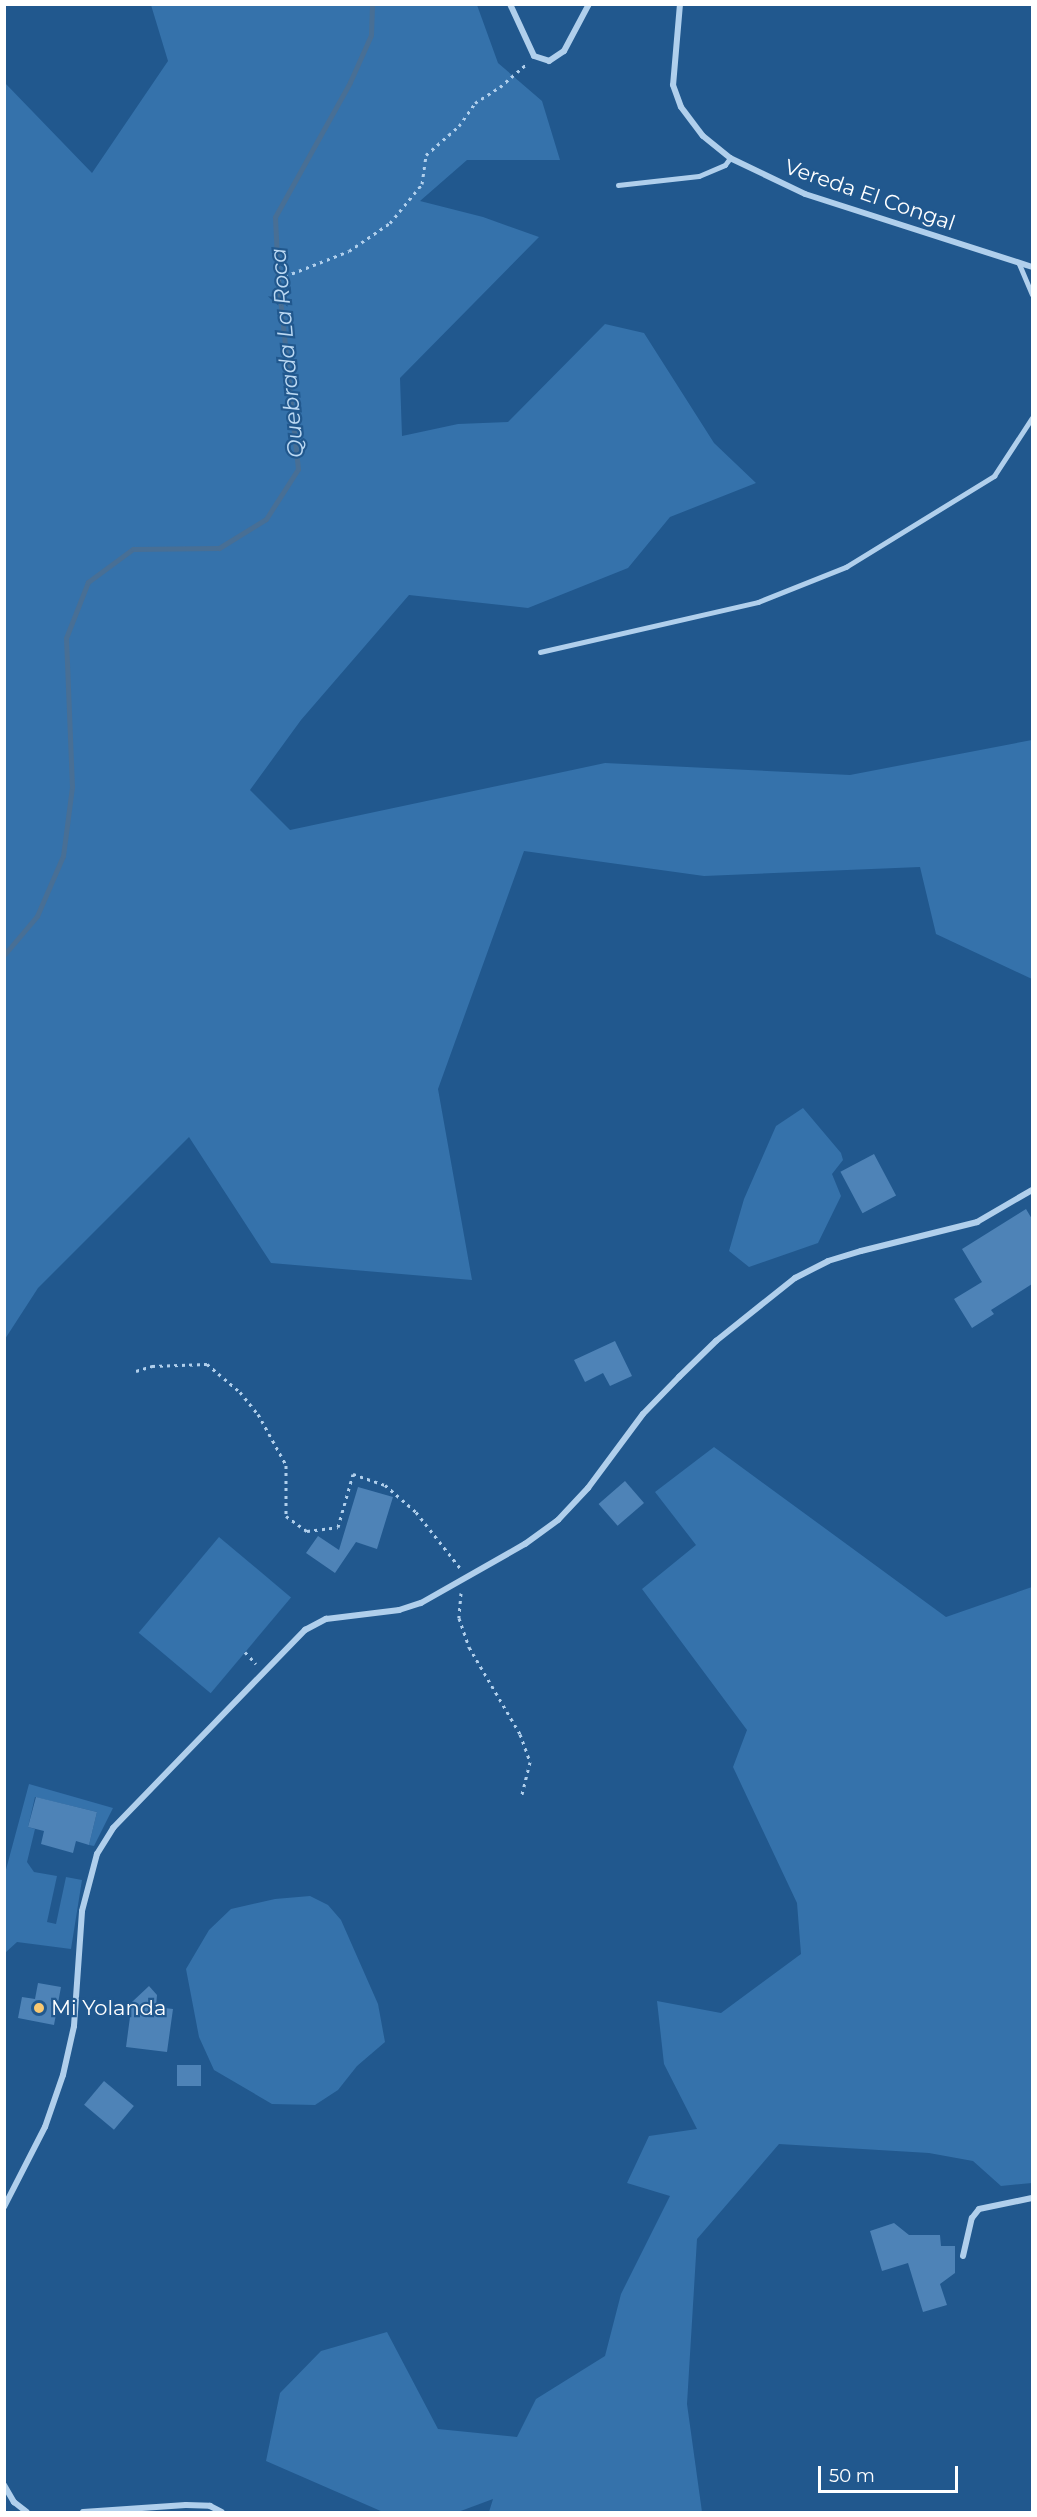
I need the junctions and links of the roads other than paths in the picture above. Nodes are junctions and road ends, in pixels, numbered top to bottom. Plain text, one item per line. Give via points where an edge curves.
1 (510, 4) edge
2 (590, 4) edge
3 (681, 4) edge
4 (730, 158) junction
5 (618, 185) dead end
6 (1019, 263) junction
7 (1032, 267) edge
8 (1032, 294) edge
9 (1032, 418) edge
10 (540, 652) dead end
11 (1032, 1190) edge
12 (1032, 2198) edge
13 (4, 2207) edge
14 (963, 2256) dead end
15 (4, 2486) edge
16 (27, 2512) edge
17 (83, 2512) edge
18 (222, 2512) edge

1 - 2 street via 534,56 549,62 564,51
3 - 4 street, Vereda El Congal via 673,86 681,107 703,136
4 - 5 lane via 725,165 699,176
4 - 6 street, Vereda El Congal via 805,194
6 - 7 street, Vereda El Congal
6 - 8 lane
9 - 10 lane via 994,476 846,567 758,602
11 - 13 street via 977,1222 828,1261 795,1278 716,1341 644,1414 588,1488 558,1520 525,1545 421,1603 399,1610 326,1619 305,1630 113,1827 97,1854 86,1884 74,2026 63,2075 45,2127
12 - 14 street via 979,2209 972,2218
15 - 16 street via 14,2502
17 - 18 street via 186,2505 210,2506

